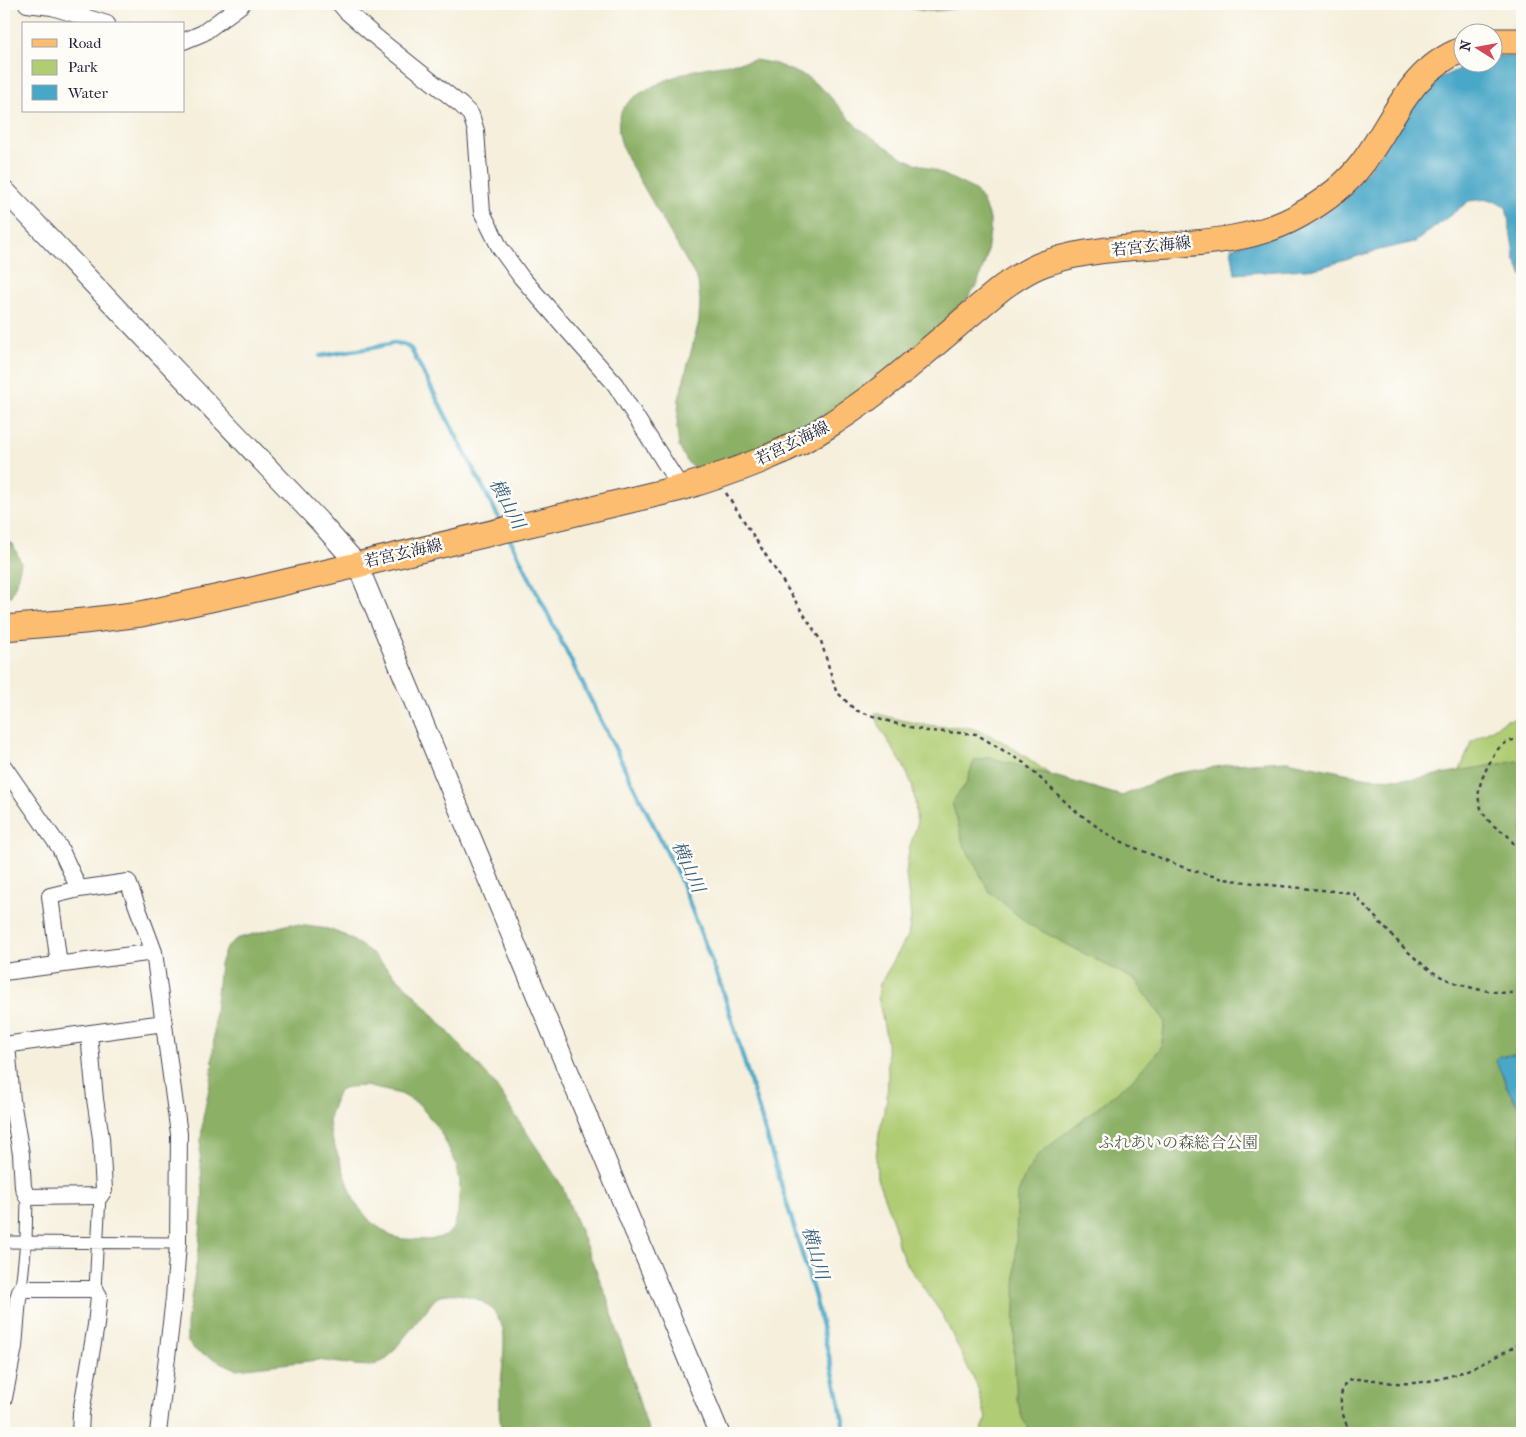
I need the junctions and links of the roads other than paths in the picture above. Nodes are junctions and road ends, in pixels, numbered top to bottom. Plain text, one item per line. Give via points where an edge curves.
1 (27, 4) edge
2 (242, 4) edge
3 (340, 4) edge
4 (101, 22) edge
5 (185, 41) edge
6 (1504, 41) edge
7 (1522, 41) edge
8 (1454, 52) edge
9 (4, 190) edge
10 (682, 488) junction
11 (357, 564) junction
12 (4, 628) edge
13 (4, 768) edge
14 (79, 889) junction
15 (154, 952) junction
16 (58, 965) junction
17 (4, 970) edge
18 (164, 1024) junction
19 (89, 1034) junction
20 (5, 1045) edge
21 (100, 1196) junction
22 (27, 1197) junction
23 (4, 1242) edge
24 (26, 1242) junction
25 (98, 1243) junction
26 (178, 1243) junction
27 (21, 1289) junction
28 (95, 1289) junction
29 (4, 1398) edge
30 (80, 1433) edge
31 (158, 1433) edge
32 (719, 1433) edge

1 - 4 street via 52,6
2 - 5 street via 203,33
3 - 10 street via 470,115 476,131 482,212 500,248 521,277 615,384
6 - 7 main road
8 - 10 main road, 若宮玄海線 via 1428,69 1406,93 1371,152 1346,182 1299,216 1264,232 1219,240 1118,248 1049,262 1003,287 834,422 770,457
9 - 11 street
10 - 11 main road, 若宮玄海線
11 - 12 main road, 若宮玄海線 via 141,614
11 - 32 street
13 - 14 street via 60,848
14 - 15 street via 128,882
14 - 16 street via 50,896
15 - 16 street
15 - 18 street
16 - 17 street
18 - 19 street
18 - 26 street via 178,1134
19 - 20 street
19 - 21 street via 101,1138 104,1190
20 - 22 street via 22,1154 23,1187
21 - 22 street
21 - 25 street
22 - 24 street
23 - 24 street
24 - 25 street
24 - 27 street
25 - 26 street
25 - 28 street
26 - 31 street
27 - 28 street
27 - 29 street
28 - 30 street via 99,1296 96,1325

